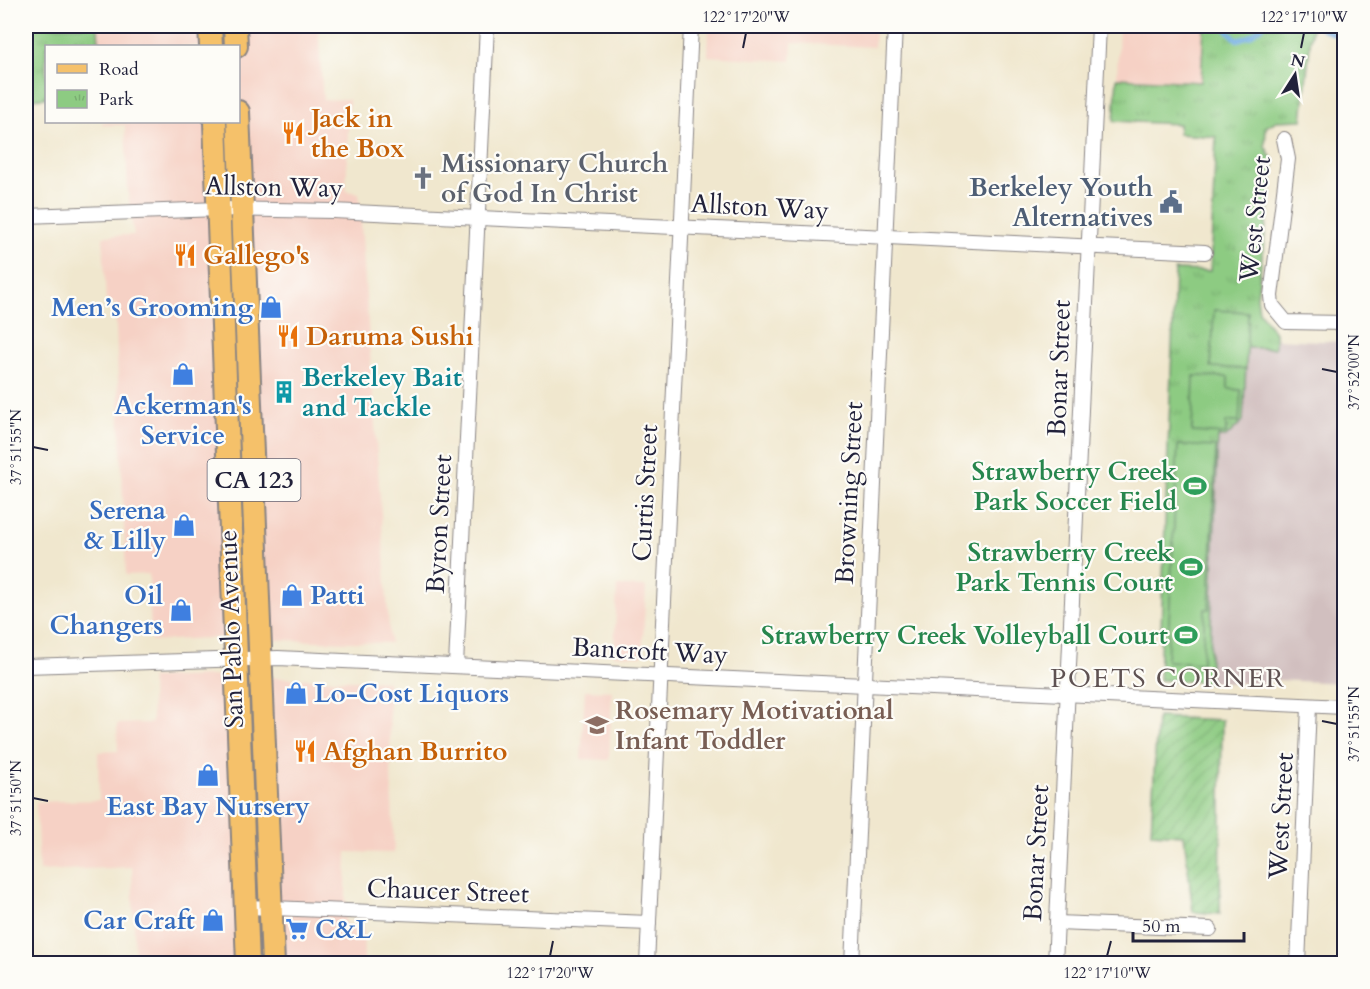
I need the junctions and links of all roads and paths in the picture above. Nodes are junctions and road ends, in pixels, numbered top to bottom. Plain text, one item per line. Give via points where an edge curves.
1 (210, 26) edge
2 (235, 26) edge
3 (487, 26) edge
4 (691, 26) edge
5 (896, 26) edge
6 (1099, 26) edge
7 (211, 45) edge
8 (236, 45) edge
9 (215, 123) edge
10 (238, 123) edge
11 (1284, 139) dead end
12 (219, 209) junction
13 (242, 209) junction
14 (26, 216) edge
15 (477, 218) junction
16 (681, 227) junction
17 (885, 237) junction
18 (1089, 246) junction
19 (1205, 252) dead end
20 (1344, 323) edge
21 (236, 658) junction
22 (261, 658) junction
23 (456, 665) junction
24 (26, 666) edge
25 (660, 675) junction
26 (864, 685) junction
27 (1067, 695) junction
28 (1309, 706) junction
29 (1344, 707) edge
30 (246, 907) junction
31 (270, 908) junction
32 (649, 923) junction
33 (1057, 923) junction
34 (1210, 929) dead end
35 (248, 963) edge
36 (273, 963) edge
37 (647, 963) edge
38 (852, 963) edge
39 (1055, 963) edge
40 (1298, 963) edge

1 - 7 main road
2 - 8 main road
3 - 15 street, Byron Street
4 - 16 street, Curtis Street
5 - 17 street, Browning Street
6 - 18 street, Bonar Street
9 - 12 main road, San Pablo Avenue / CA 123
10 - 13 main road, San Pablo Avenue / CA 123
11 - 20 street, West Street via 1288,159 1272,305 1286,322
12 - 13 street, Allston Way
12 - 14 street, Allston Way
12 - 21 main road, San Pablo Avenue / CA 123
13 - 15 street, Allston Way
13 - 22 main road, San Pablo Avenue / CA 123
15 - 16 street, Allston Way
15 - 23 street, Byron Street
16 - 17 street, Allston Way
16 - 25 street, Curtis Street
17 - 18 street, Allston Way
17 - 26 street, Browning Street
18 - 19 street, Allston Way
18 - 27 street, Bonar Street
21 - 22 street, Bancroft Way
21 - 24 street, Bancroft Way
21 - 30 main road, San Pablo Avenue / CA 123
22 - 23 street, Bancroft Way
22 - 31 main road, San Pablo Avenue / CA 123
23 - 25 street, Bancroft Way
25 - 26 street, Bancroft Way
25 - 32 street, Curtis Street
26 - 27 street, Bancroft Way
26 - 38 street, Browning Street
27 - 28 street, Bancroft Way
27 - 33 street, Bonar Street
28 - 29 street, Bancroft Way
28 - 40 street, West Street
30 - 31 street, Chaucer Street
30 - 35 main road, San Pablo Avenue / CA 123
31 - 32 street, Chaucer Street
31 - 36 main road, San Pablo Avenue / CA 123
32 - 37 street, Curtis Street
33 - 34 street
33 - 39 street, Bonar Street

